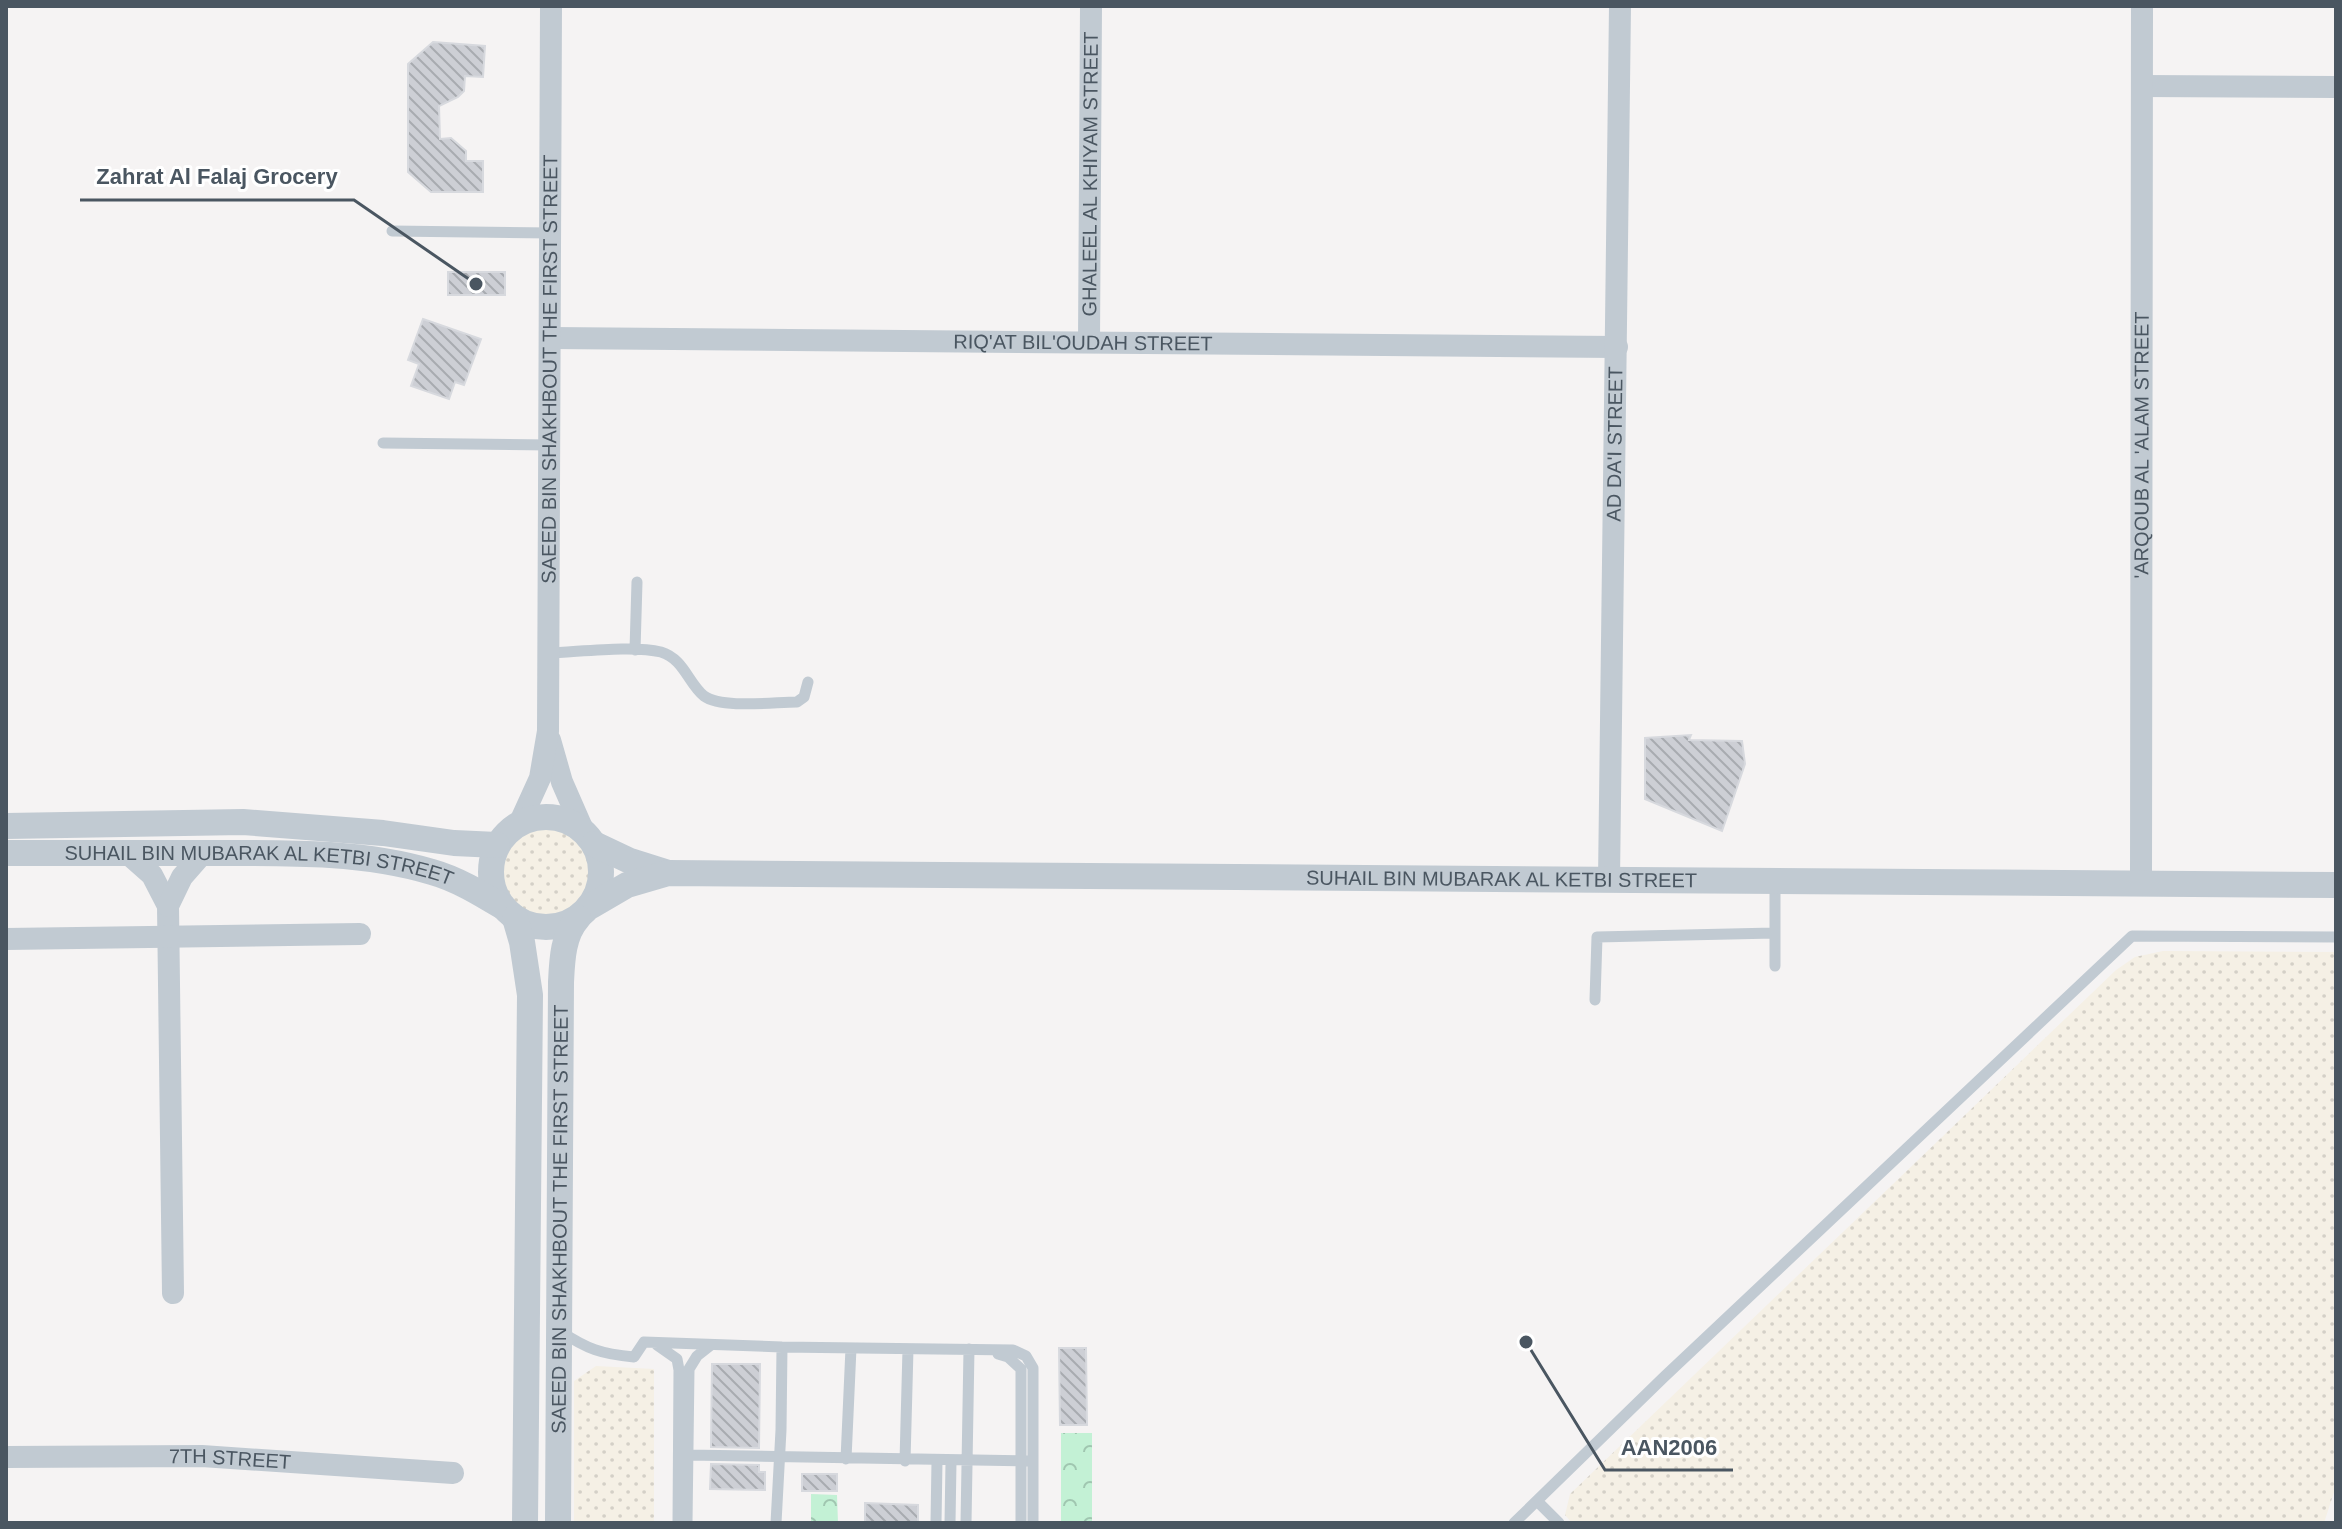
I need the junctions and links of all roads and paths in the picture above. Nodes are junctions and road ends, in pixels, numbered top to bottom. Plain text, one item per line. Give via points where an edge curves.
1 (551, 6) edge
2 (1091, 6) edge
3 (1620, 6) edge
4 (2142, 6) edge
5 (2142, 86) junction
6 (2336, 87) edge
7 (392, 231) dead end
8 (551, 233) junction
9 (551, 338) junction
10 (1089, 342) junction
11 (1617, 347) junction
12 (383, 443) dead end
13 (550, 445) junction
14 (637, 582) dead end
15 (635, 650) junction
16 (548, 653) junction
17 (808, 682) dead end
18 (548, 731) junction
19 (520, 822) junction
20 (6, 826) edge
21 (589, 837) junction
22 (497, 845) junction
23 (126, 852) junction
24 (6, 853) edge
25 (203, 853) junction
26 (668, 873) junction
27 (1609, 880) junction
28 (1775, 881) junction
29 (2141, 883) junction
30 (2336, 885) edge
31 (168, 906) junction
32 (509, 912) junction
33 (584, 912) junction
34 (1774, 933) junction
35 (360, 934) dead end
36 (168, 937) junction
37 (2336, 937) edge
38 (6, 939) edge
39 (1775, 966) dead end
40 (1595, 1000) dead end
41 (173, 1293) dead end
42 (559, 1330) junction
43 (644, 1342) junction
44 (711, 1345) junction
45 (782, 1347) junction
46 (851, 1348) junction
47 (908, 1349) junction
48 (969, 1349) junction
49 (688, 1455) junction
50 (778, 1456) junction
51 (6, 1457) edge
52 (846, 1459) junction
53 (905, 1461) junction
54 (937, 1461) junction
55 (1027, 1461) junction
56 (951, 1462) junction
57 (967, 1462) junction
58 (453, 1473) dead end
59 (1537, 1501) junction
60 (525, 1523) edge
61 (558, 1523) edge
62 (678, 1523) edge
63 (687, 1523) edge
64 (776, 1523) edge
65 (936, 1523) edge
66 (950, 1523) edge
67 (966, 1523) edge
68 (1021, 1523) edge
69 (1033, 1523) edge
70 (1514, 1523) edge
71 (1559, 1523) edge

1 - 8 street, SAEED BIN SHAKHBOUT THE FIRST STREET
2 - 10 street, GHALEEL AL KHIYAM STREET
3 - 11 street, AD DA'I STREET
4 - 5 street, 'ARQOUB AL 'ALAM STREET
5 - 6 street
5 - 29 street, 'ARQOUB AL 'ALAM STREET
7 - 8 lane
8 - 9 street, SAEED BIN SHAKHBOUT THE FIRST STREET
9 - 10 street, RIQ'AT BIL'OUDAH STREET
9 - 13 street, SAEED BIN SHAKHBOUT THE FIRST STREET
10 - 11 street, RIQ'AT BIL'OUDAH STREET
11 - 27 street, AD DA'I STREET
12 - 13 lane
13 - 16 street, SAEED BIN SHAKHBOUT THE FIRST STREET
14 - 15 lane
15 - 16 lane
15 - 17 lane via 663,653 680,664 704,696 722,703 797,702
16 - 18 street, SAEED BIN SHAKHBOUT THE FIRST STREET
18 - 19 street, SAEED BIN SHAKHBOUT THE FIRST STREET via 540,778
18 - 21 street, SAEED BIN SHAKHBOUT THE FIRST STREET via 562,782
19 - 21 street via 553,817 569,821
19 - 22 street
20 - 22 street, SUHAIL BIN MUBARAK AL KETBI STREET via 243,822
21 - 26 street, SUHAIL BIN MUBARAK AL KETBI STREET via 630,861
21 - 33 street via 602,875
22 - 32 street via 491,876 495,893
23 - 24 street, SUHAIL BIN MUBARAK AL KETBI STREET
23 - 25 street, SUHAIL BIN MUBARAK AL KETBI STREET
23 - 31 street via 152,875
25 - 31 street via 182,877
25 - 32 street, SUHAIL BIN MUBARAK AL KETBI STREET via 290,852 407,865 460,883
26 - 27 street, SUHAIL BIN MUBARAK AL KETBI STREET
26 - 33 street, SUHAIL BIN MUBARAK AL KETBI STREET via 627,885
27 - 28 street, SUHAIL BIN MUBARAK AL KETBI STREET
28 - 29 street, SUHAIL BIN MUBARAK AL KETBI STREET
28 - 34 lane
29 - 30 street, SUHAIL BIN MUBARAK AL KETBI STREET
31 - 36 street
32 - 33 street via 530,925 547,927 563,925
32 - 60 street, SAEED BIN SHAKHBOUT THE FIRST STREET via 522,942 530,995
33 - 42 street, SAEED BIN SHAKHBOUT THE FIRST STREET via 571,925 561,982
34 - 39 lane
34 - 40 lane via 1597,937
35 - 36 street
36 - 38 street
36 - 41 street
37 - 59 lane via 2132,936
42 - 43 lane via 585,1348 608,1354 634,1357
42 - 61 street, SAEED BIN SHAKHBOUT THE FIRST STREET
43 - 44 lane
43 - 62 lane via 677,1359
44 - 45 lane
44 - 49 lane via 689,1369
45 - 46 lane
45 - 50 lane
46 - 47 lane
46 - 52 lane
47 - 48 lane
47 - 53 lane
48 - 55 lane via 1008,1357 1021,1369
48 - 57 lane
49 - 50 lane
49 - 63 lane
50 - 52 lane
50 - 64 lane
51 - 58 street, 7TH STREET via 202,1456
52 - 53 lane
53 - 54 lane
54 - 56 lane
54 - 65 lane
55 - 57 lane
55 - 68 lane
55 - 69 lane
56 - 57 lane
56 - 66 lane
57 - 67 lane
59 - 70 lane
59 - 71 lane

